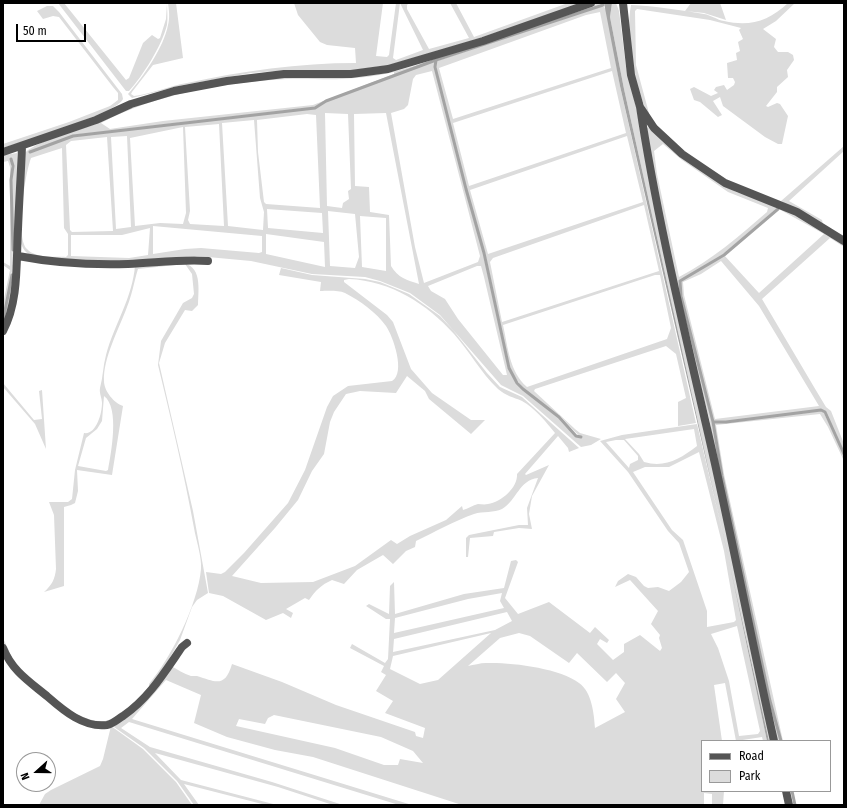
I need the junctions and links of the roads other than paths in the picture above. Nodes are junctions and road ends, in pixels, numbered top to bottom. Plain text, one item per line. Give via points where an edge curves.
1 (591, 3) edge
2 (623, 3) edge
3 (640, 107) junction
4 (22, 146) junction
5 (3, 152) edge
6 (844, 241) edge
7 (18, 256) junction
8 (208, 261) dead end
9 (3, 332) edge
10 (187, 642) dead end
11 (3, 648) edge
12 (774, 740) edge
13 (786, 792) edge
14 (789, 805) edge

1 - 4 street via 483,41 388,68 351,74 284,74 174,91 131,104 96,120
2 - 3 street via 631,75
3 - 6 street via 663,137 682,154 736,188 797,212
3 - 12 street via 684,330 706,421
4 - 5 street
4 - 7 street
7 - 8 street via 103,264
7 - 9 street via 12,312
10 - 11 street via 152,690 114,722 106,725 86,722 64,711 22,677
13 - 14 street

